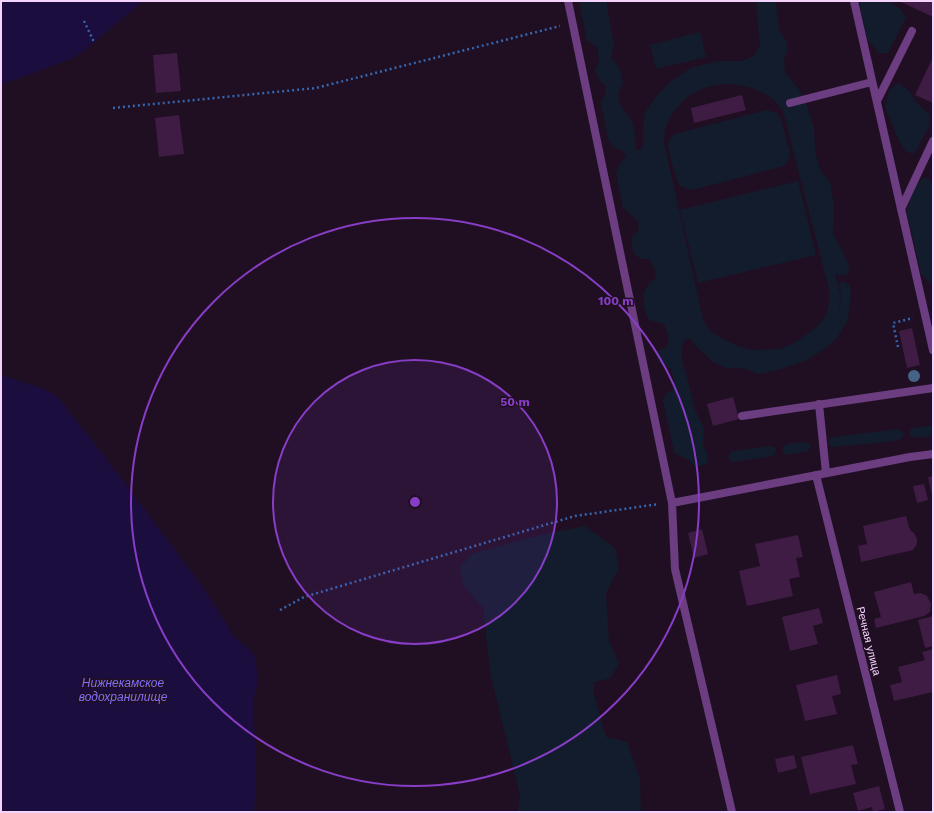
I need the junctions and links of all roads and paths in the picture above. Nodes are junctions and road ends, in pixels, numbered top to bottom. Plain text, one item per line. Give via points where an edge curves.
1 (568, 1) edge
2 (854, 1) edge
3 (84, 21) dead end
4 (572, 22) junction
5 (912, 31) dead end
6 (94, 42) dead end
7 (872, 82) junction
8 (877, 101) junction
9 (790, 103) dead end
10 (113, 108) dead end
11 (933, 141) edge
12 (901, 209) junction
13 (925, 315) junction
14 (932, 334) edge
15 (898, 347) dead end
16 (933, 350) edge
17 (933, 388) edge
18 (819, 404) junction
19 (742, 416) dead end
20 (933, 454) edge
21 (826, 473) junction
22 (816, 475) junction
23 (672, 503) junction
24 (280, 610) dead end
25 (732, 812) edge
26 (900, 812) edge

1 - 4 street
2 - 7 street
3 - 6 path
4 - 10 path via 316,88
4 - 23 street
5 - 8 street
7 - 8 street
7 - 9 street
8 - 12 street
11 - 12 street
12 - 13 street
13 - 14 street
13 - 15 path via 893,323
14 - 16 street
17 - 18 street
18 - 19 street
18 - 21 street
20 - 21 street
21 - 22 street
22 - 23 street
22 - 26 street, Речная улица
23 - 24 path via 575,516 304,597
23 - 25 street via 675,569

